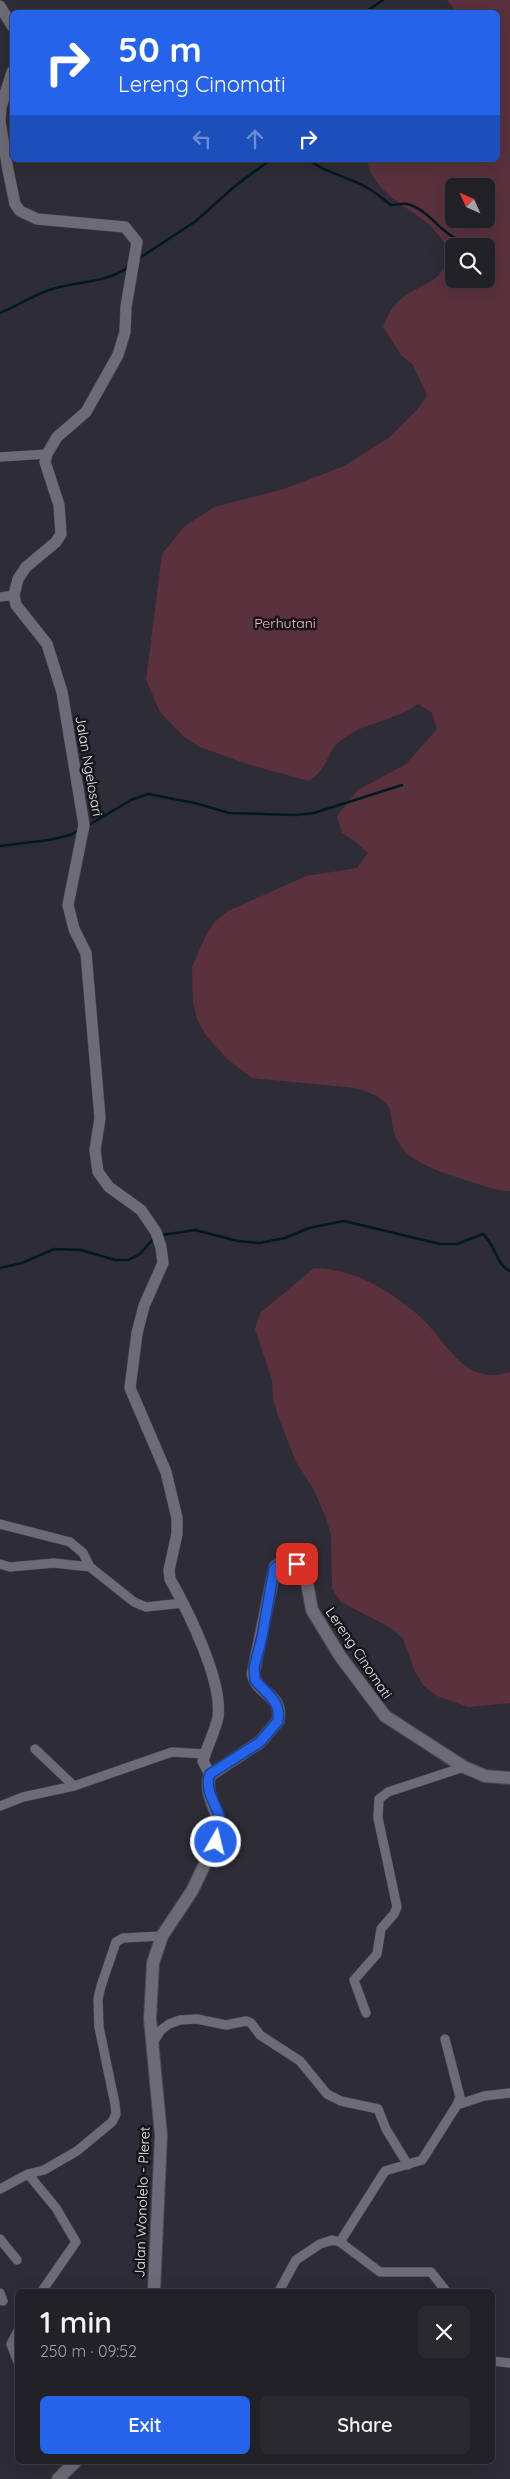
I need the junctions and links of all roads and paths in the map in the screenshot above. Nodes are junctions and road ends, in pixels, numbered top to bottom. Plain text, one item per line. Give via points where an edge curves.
1 (0, 6) edge
2 (10, 23) edge
3 (10, 78) edge
4 (47, 454) junction
5 (0, 457) edge
6 (14, 595) junction
7 (0, 597) edge
8 (0, 1524) edge
9 (0, 1564) edge
10 (90, 1567) junction
11 (183, 1603) junction
12 (34, 1749) dead end
13 (205, 1754) junction
14 (464, 1768) junction
15 (210, 1774) junction
16 (510, 1778) edge
17 (74, 1786) junction
18 (0, 1806) edge
19 (162, 1936) junction
20 (366, 2013) dead end
21 (445, 2039) dead end
22 (152, 2044) junction
23 (510, 2093) edge
24 (457, 2105) junction
25 (408, 2164) junction
26 (28, 2174) junction
27 (0, 2189) edge
28 (0, 2241) edge
29 (340, 2242) junction
30 (17, 2260) dead end
31 (43, 2289) edge
32 (154, 2289) edge
33 (280, 2289) edge
34 (444, 2289) edge
35 (15, 2336) edge
36 (15, 2354) edge
37 (495, 2361) edge
38 (510, 2363) edge
39 (73, 2464) edge
40 (58, 2479) edge

1 - 2 street
3 - 4 street via 0,108 0,122 15,204 20,211 37,219 125,228 137,242 125,332 118,354 86,412 57,438
4 - 5 street
4 - 6 street via 45,462 59,505 61,534 26,568 18,579
6 - 7 street
6 - 11 street, Jalan Ngelosari via 16,605 47,644 56,668 82,800 84,829 68,905 88,967 100,1118 96,1161 102,1180 140,1210 156,1232 161,1247 162,1263 136,1333 130,1388 166,1472 178,1534 168,1570
8 - 10 street via 70,1542 83,1553
9 - 10 street via 10,1568 54,1564
10 - 11 street via 134,1602 146,1606
11 - 13 street, Jalan Ngelosari via 200,1640 218,1701 218,1716
12 - 17 street
13 - 15 street via 204,1766
13 - 17 street via 172,1752
14 - 15 main road, Lereng Cinomati via 396,1724 375,1705 312,1610 305,1572 290,1562 274,1569 254,1668 255,1680 278,1705 278,1721 260,1742
14 - 16 main road, Lereng Cinomati via 485,1776
14 - 20 street via 388,1792 379,1799 378,1818 397,1906 380,1929 375,1957 354,1980
15 - 19 main road, Jalan Wonolelo - Pleret via 208,1789 221,1830 192,1891
17 - 18 street via 23,1797
19 - 22 main road, Jalan Wonolelo - Pleret via 154,1964 150,2019
19 - 26 street via 123,1938 116,1942 101,1986 98,2027 115,2104 116,2114 112,2122 77,2151 44,2170
21 - 24 street via 459,2093
22 - 25 street via 162,2030 180,2020 198,2019 226,2026 246,2021 251,2023 260,2035 300,2061 327,2094 341,2101 378,2109 386,2129
22 - 32 main road, Jalan Wonolelo - Pleret via 161,2135
23 - 24 street via 484,2096
24 - 25 street via 427,2154 422,2160
25 - 29 street via 386,2171
26 - 27 street
26 - 31 street via 56,2208 76,2242
28 - 30 street
29 - 33 street via 332,2240 304,2253 286,2274
29 - 34 street via 380,2272 431,2272
35 - 36 street via 11,2344
37 - 38 street
39 - 40 main road

